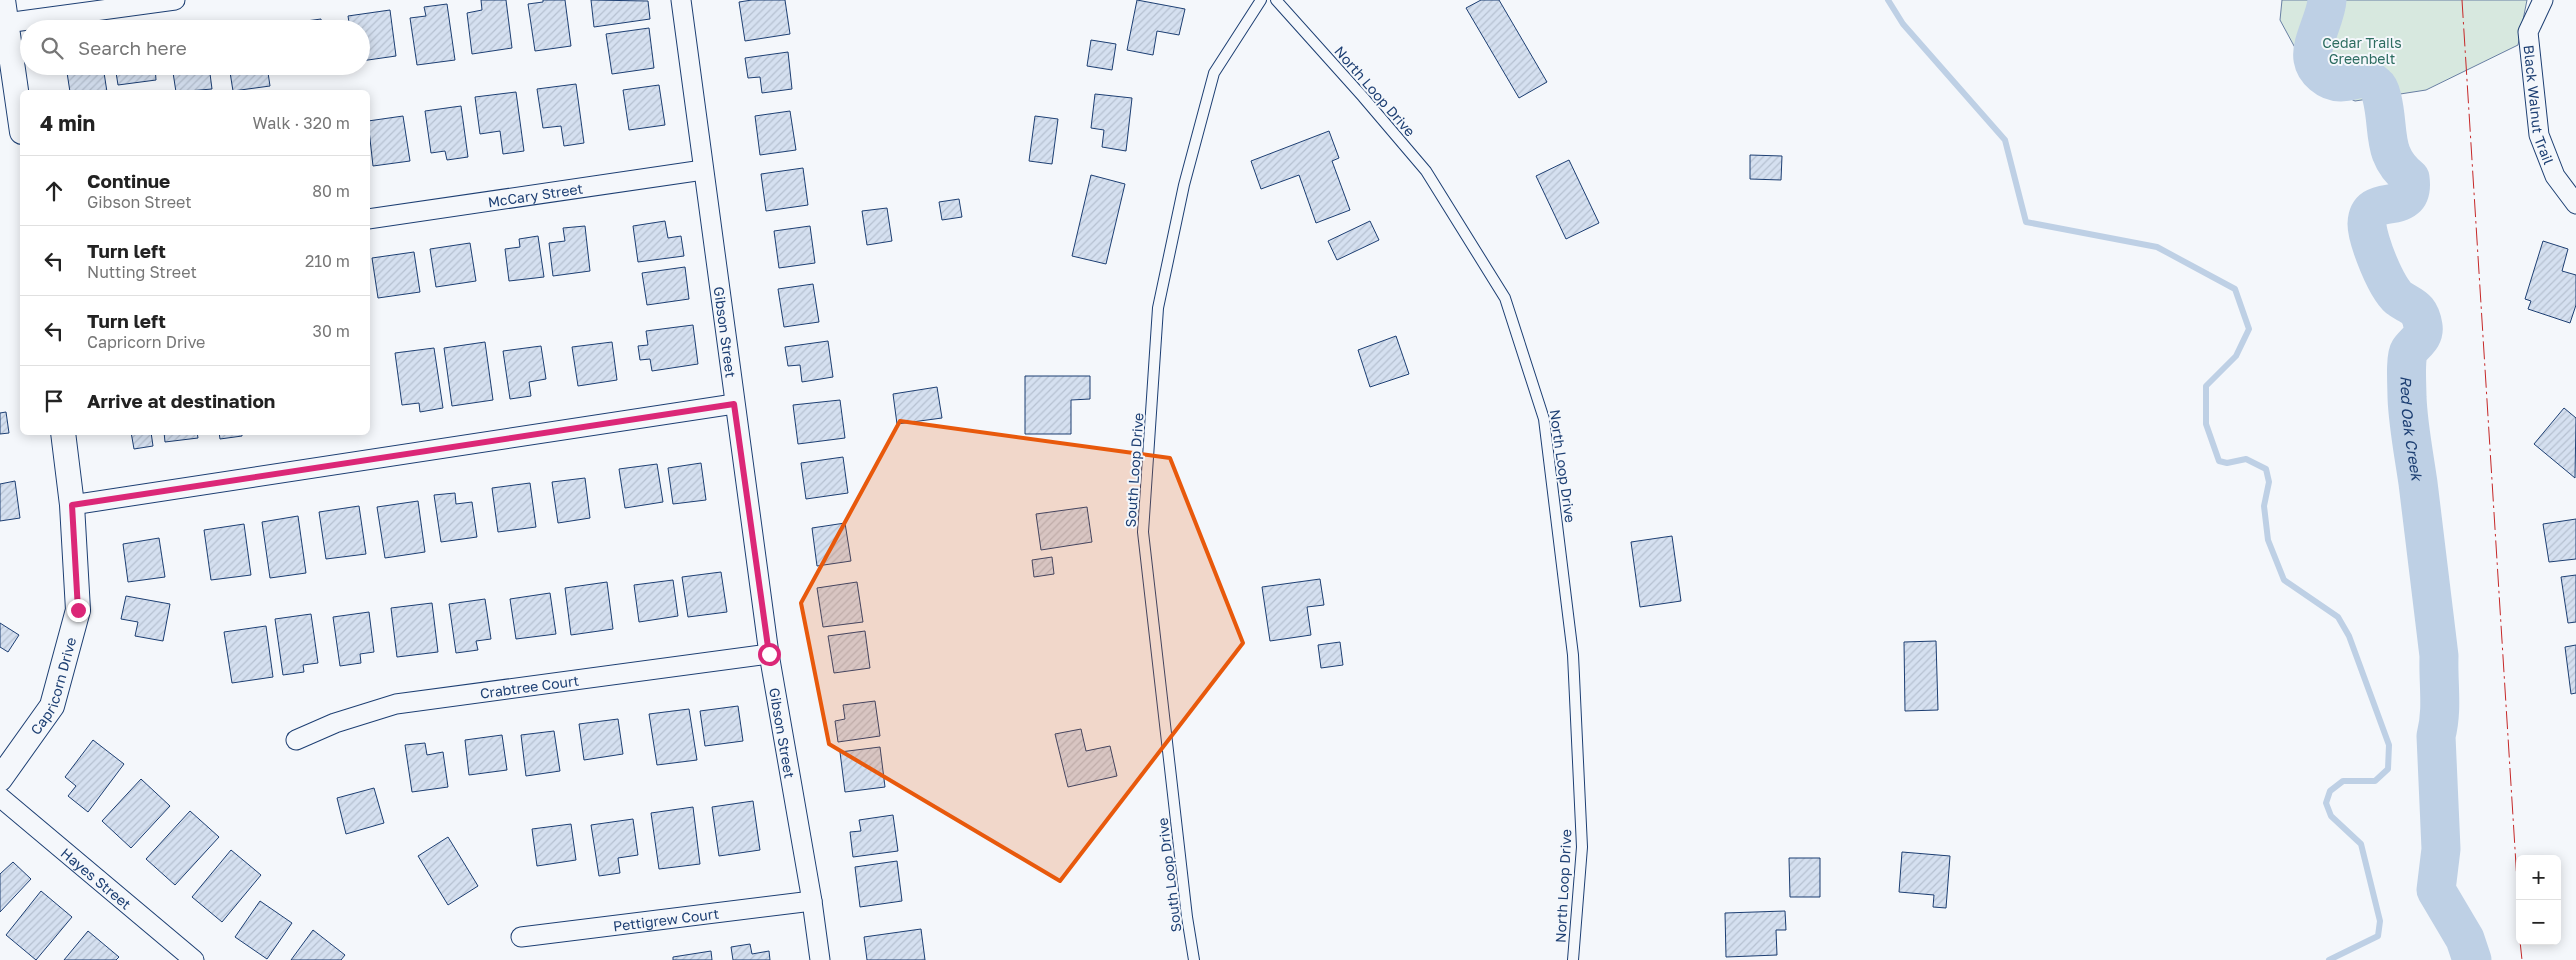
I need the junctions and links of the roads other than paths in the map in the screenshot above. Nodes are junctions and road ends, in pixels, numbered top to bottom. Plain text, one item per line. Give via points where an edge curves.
1 (3, 0) edge
2 (175, 0) edge
3 (681, 0) edge
4 (1261, 0) edge
5 (1276, 0) edge
6 (2543, 0) edge
7 (34, 20) edge
8 (20, 22) edge
9 (6, 24) junction
10 (20, 118) edge
11 (703, 170) junction
12 (2576, 204) edge
13 (370, 219) edge
14 (734, 404) junction
15 (63, 435) edge
16 (72, 505) junction
17 (769, 654) junction
18 (296, 740) dead end
19 (0, 779) edge
20 (0, 797) edge
21 (812, 901) junction
22 (521, 937) dead end
23 (187, 958) edge
24 (820, 960) edge
25 (1194, 960) edge
26 (1573, 960) edge

1 - 9 street
2 - 7 street
3 - 11 street, Gibson Street
4 - 25 lane, South Loop Drive via 1214,73 1184,185 1158,308 1143,532
5 - 26 lane, North Loop Drive via 1426,171 1505,298 1544,419 1573,655 1582,847
6 - 12 street, Black Walnut Trail via 2528,32 2539,135 2555,176
8 - 9 street
9 - 10 street
11 - 13 street, McCary Street
11 - 14 street, Gibson Street
14 - 16 street
14 - 17 street, Gibson Street
15 - 16 street, Capricorn Drive
16 - 19 street, Capricorn Drive via 78,610 52,706
17 - 18 street, Crabtree Court via 396,704 335,723
17 - 21 street, Gibson Street
20 - 23 street, Hayes Street
21 - 22 street, Pettigrew Court
21 - 24 street, Gibson Street

